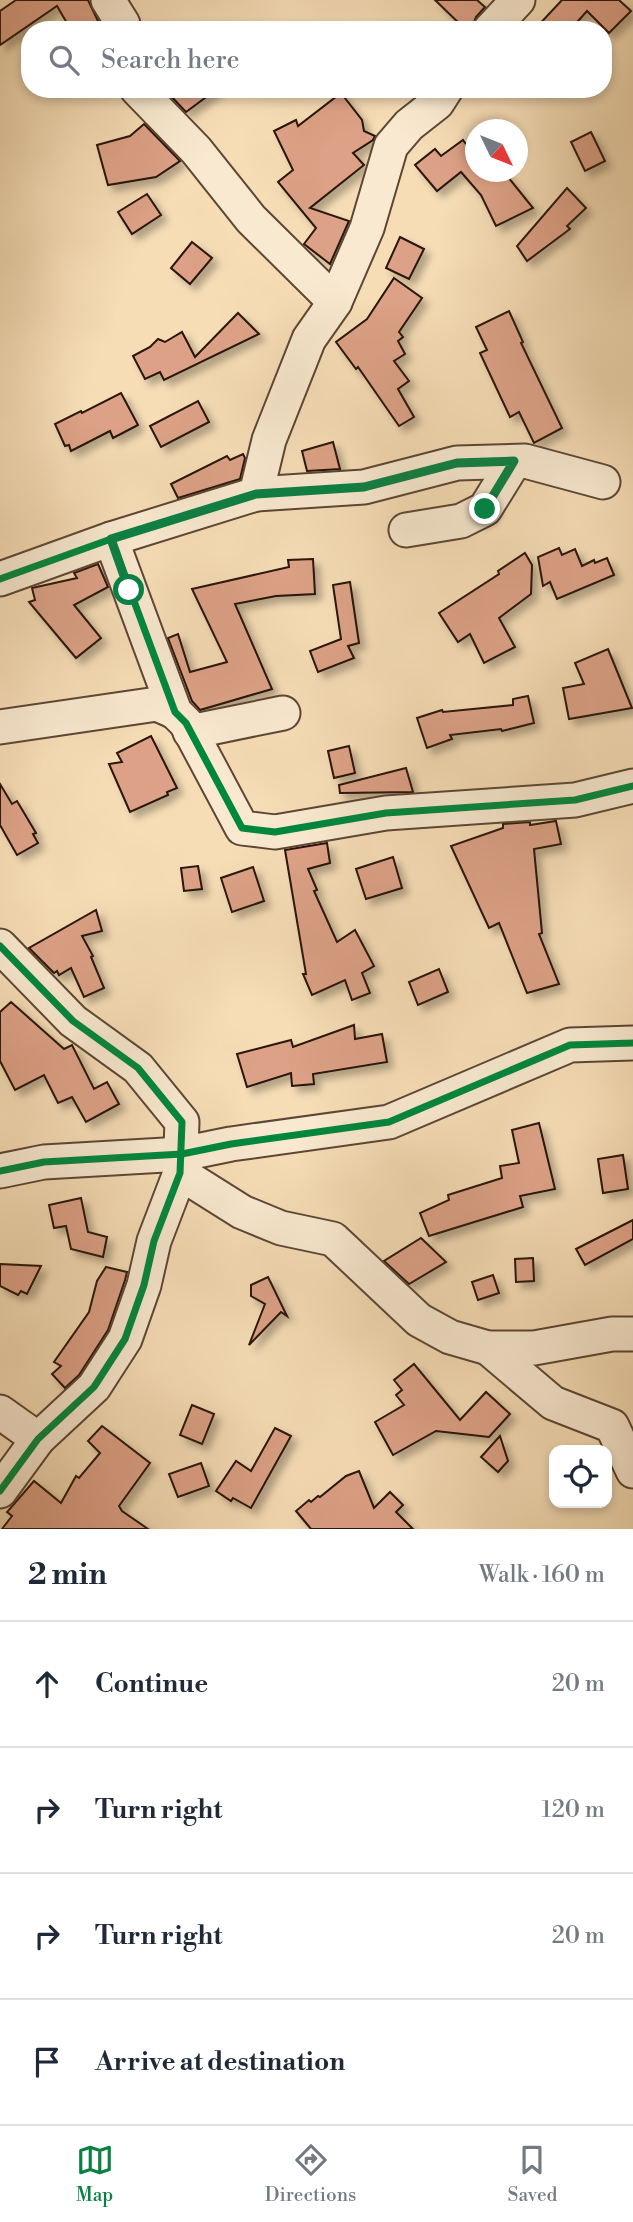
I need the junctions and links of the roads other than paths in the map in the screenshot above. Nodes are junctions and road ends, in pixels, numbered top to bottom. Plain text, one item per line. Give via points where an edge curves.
1 (108, 0) edge
2 (518, 0) edge
3 (121, 21) edge
4 (498, 21) edge
5 (145, 98) edge
6 (440, 98) edge
7 (335, 302) junction
8 (514, 461) junction
9 (603, 482) dead end
10 (256, 494) junction
11 (406, 530) dead end
12 (111, 539) junction
13 (0, 579) edge
14 (283, 713) dead end
15 (182, 722) junction
16 (0, 727) edge
17 (633, 786) edge
18 (0, 946) edge
19 (633, 1016) edge
20 (622, 1043) edge
21 (181, 1163) junction
22 (0, 1171) edge
23 (633, 1334) edge
24 (488, 1349) junction
25 (0, 1412) edge
26 (38, 1439) junction
27 (633, 1471) edge
28 (0, 1491) edge

1 - 3 street
2 - 4 street
5 - 7 street via 196,150 251,219
6 - 7 street via 391,146 367,228
7 - 10 street via 309,339 269,440
8 - 9 street
8 - 10 street via 457,463 364,487
8 - 11 street via 485,509 461,521
10 - 12 street
12 - 13 street
12 - 15 street
14 - 15 street
15 - 16 street via 157,704
15 - 17 street via 242,828 275,832 386,813 575,800
18 - 21 street via 73,1021 138,1068 182,1122
19 - 20 street
20 - 21 street via 570,1045 389,1122 231,1144
21 - 22 street via 44,1162
21 - 24 street via 242,1212 281,1228 333,1239 419,1320 450,1337
21 - 26 street via 125,1339 94,1387
23 - 24 street via 534,1348
24 - 27 street via 553,1404 612,1426
25 - 26 street
26 - 28 street

